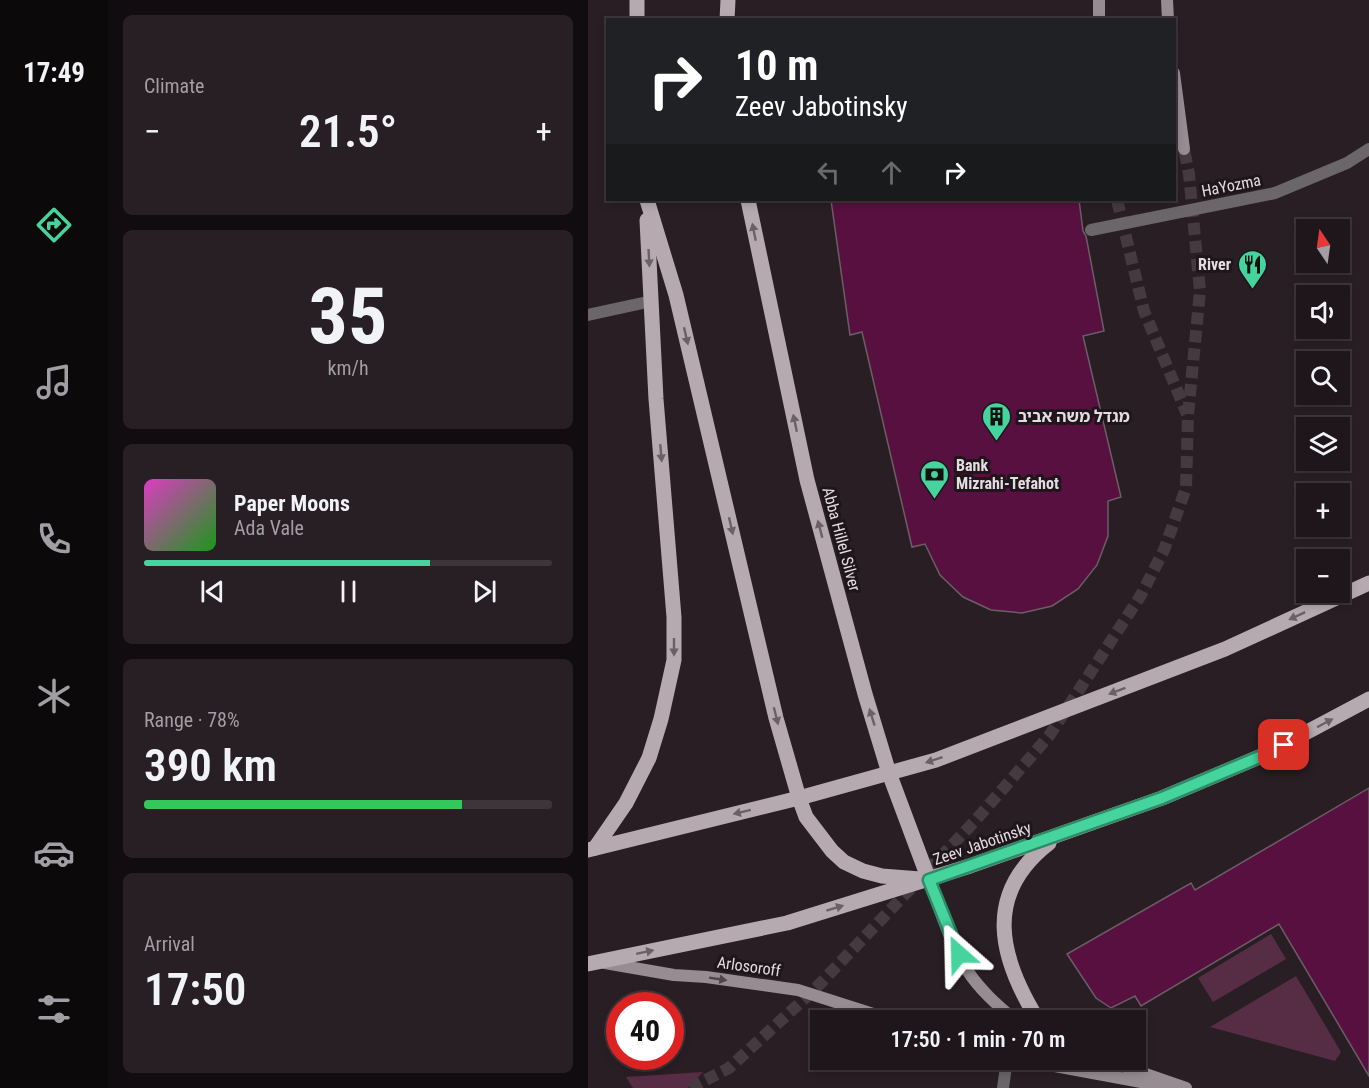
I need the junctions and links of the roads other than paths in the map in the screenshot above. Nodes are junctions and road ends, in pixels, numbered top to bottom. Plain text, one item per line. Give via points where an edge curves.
1 (637, 0) edge
2 (728, 0) edge
3 (1099, 0) edge
4 (1167, 0) edge
5 (637, 18) edge
6 (728, 18) edge
7 (1099, 18) edge
8 (1168, 18) edge
9 (1176, 88) edge
10 (1184, 149) tunnel mouth
11 (1369, 149) edge
12 (647, 201) edge
13 (647, 201) edge
14 (748, 201) edge
15 (1091, 230) dead end
16 (652, 301) junction
17 (588, 315) edge
18 (1369, 584) edge
19 (1369, 699) edge
20 (889, 774) junction
21 (799, 798) junction
22 (1059, 836) junction
23 (592, 849) edge
24 (929, 880) junction
25 (593, 963) edge
26 (861, 1010) edge
27 (1004, 1010) edge
28 (1032, 1010) edge
29 (1005, 1070) edge
30 (1076, 1070) edge
31 (1134, 1070) edge
32 (1003, 1088) edge
33 (1173, 1088) edge
34 (1186, 1088) edge

1 - 5 main road
2 - 6 main road
3 - 7 street
4 - 8 street
9 - 10 street
11 - 15 street, HaYozma via 1347,163 1275,193
12 -> 16 main road
13 -> 21 main road via 676,295 776,718
20 -> 14 main road, Abba Hillel Silver via 807,480
16 - 17 street
16 -> 23 main road via 674,660 649,758 626,803
18 -> 20 main road via 1225,649 957,753
22 -> 19 main road, Zeev Jabotinsky via 1264,755
20 - 21 main road
20 - 24 main road, Abba Hillel Silver
21 -> 23 main road
21 - 24 main road via 819,836 844,862 882,876
22 - 24 main road, Zeev Jabotinsky
22 - 28 main road via 1032,856 1017,875 1005,911 1005,941 1013,973
25 -> 24 main road, Zeev Jabotinsky via 787,923
24 - 27 street via 967,970
25 -> 26 street, Arlosoroff via 798,990
29 - 32 street
30 - 33 street
31 - 34 street

